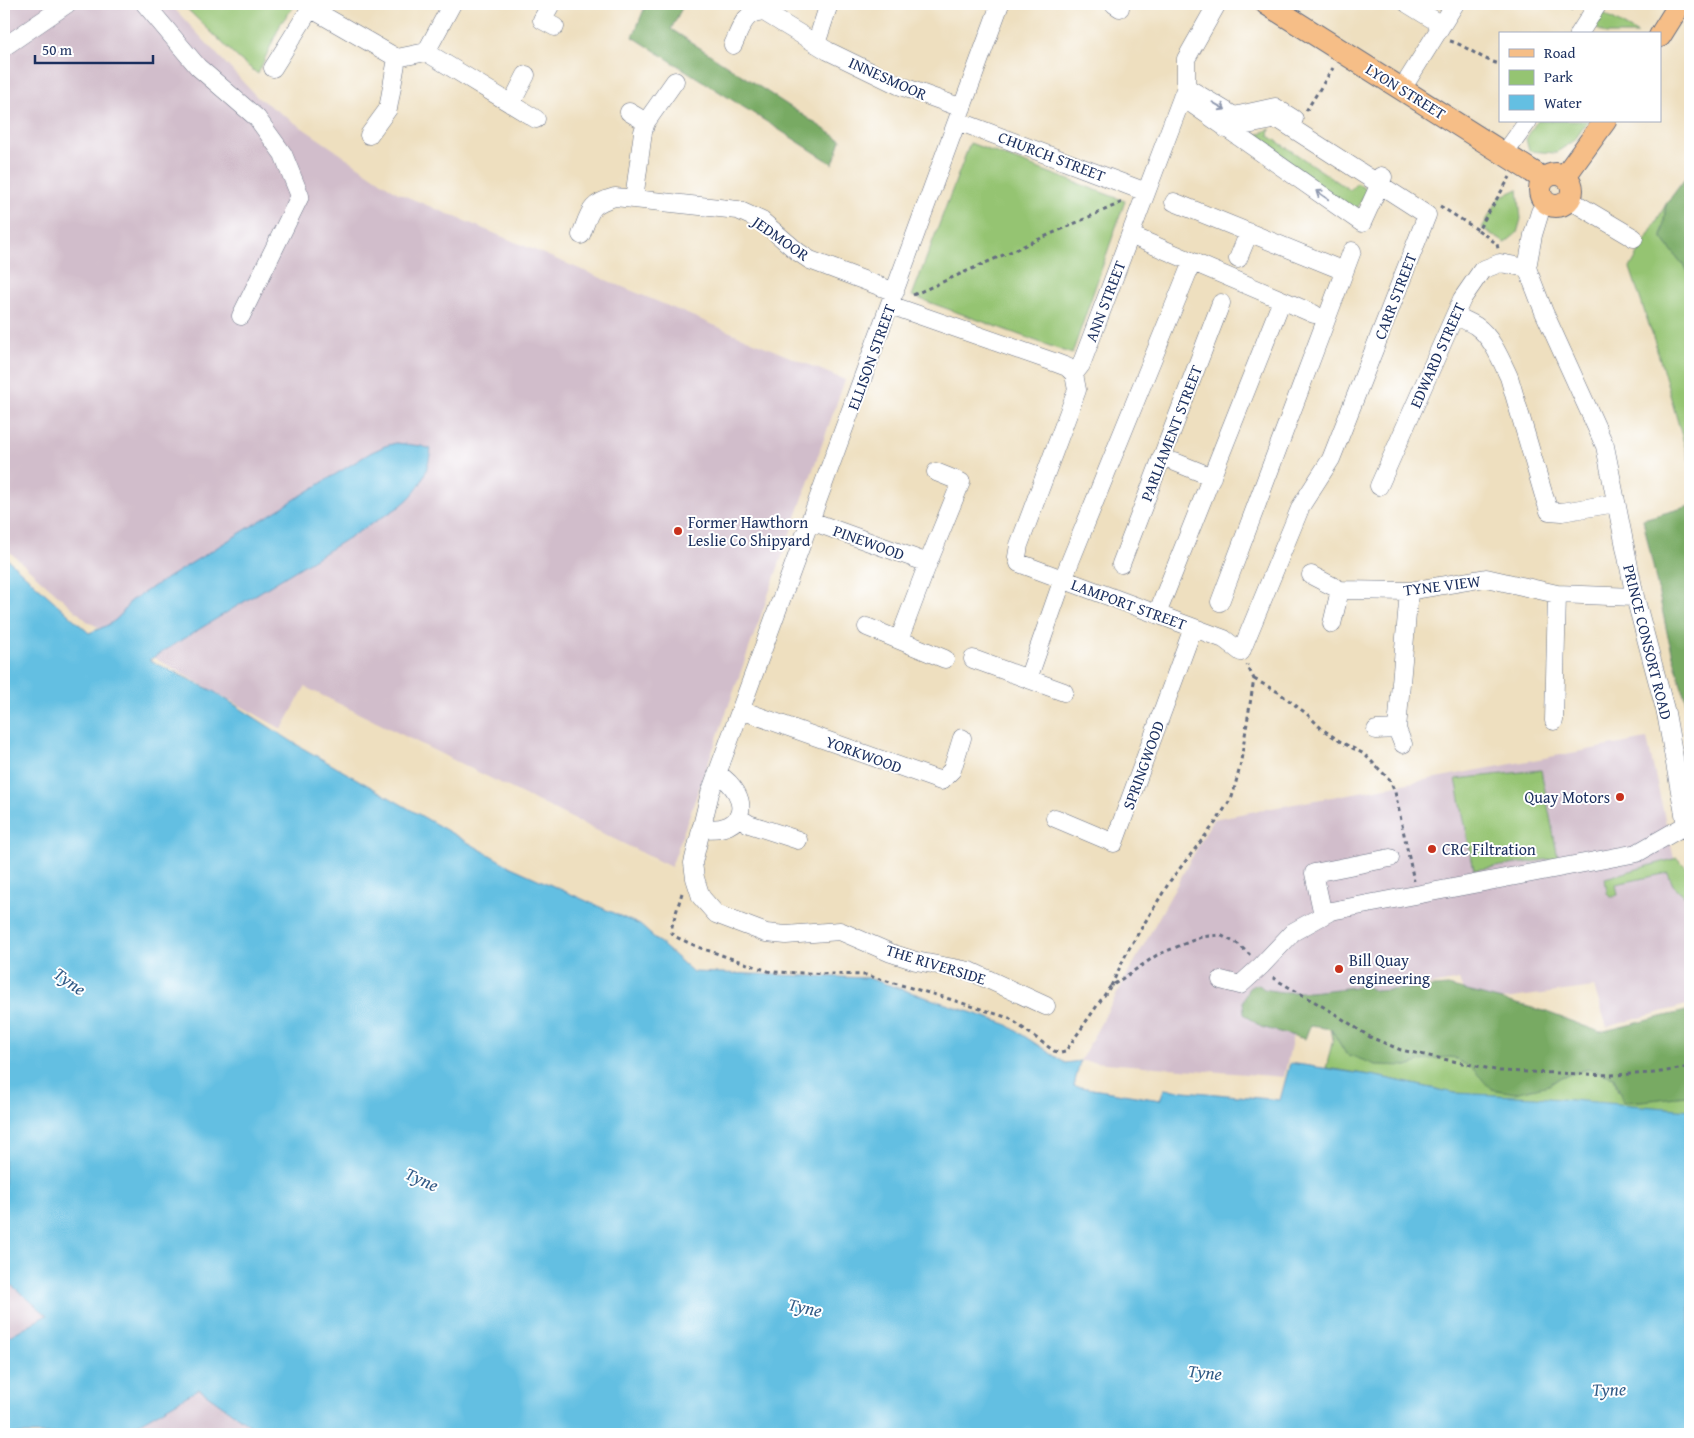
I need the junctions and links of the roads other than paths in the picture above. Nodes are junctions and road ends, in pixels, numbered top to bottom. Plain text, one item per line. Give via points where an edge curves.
1 (67, 4) edge
2 (145, 4) edge
3 (452, 4) edge
4 (551, 4) edge
5 (829, 4) edge
6 (1000, 4) edge
7 (1217, 4) edge
8 (1267, 4) edge
9 (1408, 4) edge
10 (1455, 4) edge
11 (1598, 4) edge
12 (1680, 4) edge
13 (312, 6) edge
14 (555, 27) dead end
15 (1438, 31) junction
16 (1580, 32) edge
17 (1662, 33) edge
18 (816, 44) junction
19 (733, 45) dead end
20 (4, 47) edge
21 (426, 52) junction
22 (397, 58) junction
23 (273, 68) dead end
24 (526, 75) dead end
25 (675, 81) dead end
26 (1402, 88) junction
27 (1184, 92) junction
28 (511, 104) junction
29 (628, 112) dead end
30 (960, 114) junction
31 (536, 119) dead end
32 (646, 122) junction
33 (1528, 122) edge
34 (1604, 122) edge
35 (1226, 129) junction
36 (370, 135) dead end
37 (1512, 158) junction
38 (1554, 177) junction
39 (1380, 185) junction
40 (1146, 192) junction
41 (634, 199) junction
42 (1570, 200) junction
43 (1174, 202) dead end
44 (1546, 203) junction
45 (1249, 232) junction
46 (581, 235) dead end
47 (1130, 235) junction
48 (1634, 238) dead end
49 (1352, 251) dead end
50 (1238, 259) dead end
51 (1192, 262) junction
52 (1527, 268) junction
53 (1344, 271) junction
54 (892, 298) junction
55 (1282, 300) junction
56 (1221, 303) dead end
57 (1314, 314) dead end
58 (1455, 315) junction
59 (241, 316) dead end
60 (1074, 374) junction
61 (1175, 462) dead end
62 (936, 472) dead end
63 (1212, 476) junction
64 (1378, 486) dead end
65 (1616, 503) junction
66 (811, 521) junction
67 (1017, 558) joint
68 (928, 563) junction
69 (1121, 564) dead end
70 (1311, 575) dead end
71 (1063, 579) junction
72 (1340, 590) junction
73 (1409, 591) junction
74 (1557, 594) junction
75 (1635, 597) junction
76 (1220, 602) dead end
77 (1157, 614) junction
78 (1332, 624) dead end
79 (867, 627) dead end
80 (1193, 628) junction
81 (899, 640) junction
82 (1241, 652) joint
83 (945, 659) dead end
84 (973, 659) dead end
85 (1028, 679) junction
86 (1064, 692) dead end
87 (741, 710) junction
88 (1554, 721) dead end
89 (1376, 730) dead end
90 (962, 738) dead end
91 (718, 774) junction
92 (738, 817) junction
93 (1055, 818) dead end
94 (701, 828) junction
95 (1688, 829) edge
96 (798, 840) dead end
97 (1390, 858) dead end
98 (1323, 915) junction
99 (1221, 980) dead end
100 (1046, 1006) dead end

1 - 20 street
2 - 59 street via 198,67 257,118 283,154 300,196
3 - 21 street
4 - 14 street via 542,20
5 - 18 street
6 - 30 street, ELLISON STREET
7 - 27 street via 1186,59
8 - 26 main road, LYON STREET
9 - 15 street
10 - 15 street
11 - 16 street
12 - 17 main road
13 - 22 street
13 - 23 street
15 - 26 street
18 - 19 street, INNESMOOR via 764,12 757,11 746,19
18 - 30 street, INNESMOOR
21 - 22 street
21 - 28 street
22 - 36 street via 388,109
24 - 28 street
25 - 32 street
26 - 37 main road, LYON STREET
27 - 35 street
27 -> 39 street via 1234,116 1275,107 1383,177
27 - 40 street, ANN STREET
28 - 31 street
29 - 32 street
30 - 40 street, CHURCH STREET
30 - 54 street, ELLISON STREET
32 - 41 street
33 - 37 street
34 - 38 main road
35 - 39 street via 1278,119
39 -> 35 street via 1362,223
37 - 38 main road, LYON STREET
38 - 42 main road via 1572,184
38 - 44 main road via 1540,189
39 - 82 street, CARR STREET via 1427,215 1331,459 1301,506
40 - 47 street, ANN STREET
41 - 46 street, JEDMOOR via 615,198 595,205
41 - 54 street, JEDMOOR via 738,210 762,222 810,260
42 - 44 main road via 1558,206
42 - 48 street
43 - 45 street
44 - 52 street via 1533,235
45 - 50 street
45 - 53 street
47 - 51 street
47 - 60 street, ANN STREET via 1081,365
49 - 53 street
51 - 55 street
51 - 71 street
52 - 58 street, EDWARD STREET via 1500,263 1482,270
52 - 65 street, PRINCE CONSORT ROAD via 1605,446
53 - 76 street
54 - 60 street, JEDMOOR via 1051,360
54 - 66 street, ELLISON STREET
55 - 57 street
55 - 63 street
56 - 69 street, PARLIAMENT STREET
58 - 64 street, EDWARD STREET
58 - 65 street via 1477,327 1501,361 1550,511
60 - 67 street, ANN STREET via 1077,390
61 - 63 street
62 - 68 street via 960,482
63 - 77 street
65 - 75 street, PRINCE CONSORT ROAD
66 - 68 street, PINEWOOD
66 - 87 street, ELLISON STREET
67 - 71 street, LAMPORT STREET via 1019,563
68 - 81 street
70 - 72 street, TYNE VIEW
71 - 77 street, LAMPORT STREET
71 - 85 street
72 - 73 street, TYNE VIEW
72 - 78 street
73 - 74 street, TYNE VIEW via 1486,578
73 - 89 street via 1400,737
74 - 75 street, TYNE VIEW
74 - 88 street
75 - 95 street, PRINCE CONSORT ROAD via 1666,713
77 - 80 street, LAMPORT STREET
79 - 81 street
80 - 82 street, LAMPORT STREET via 1224,639
80 - 93 street, SPRINGWOOD via 1114,842
81 - 83 street
84 - 85 street
85 - 86 street
87 - 90 street, YORKWOOD via 941,781 952,770
87 - 91 street, THE RIVERSIDE
91 - 92 street via 736,790
91 - 94 street, THE RIVERSIDE
92 - 94 street via 724,829
92 - 96 street via 749,824
94 - 100 street, THE RIVERSIDE via 693,863 694,874 702,897 716,914 766,933 786,935 840,931 916,962 970,971
95 - 98 street, PRINCE CONSORT ROAD via 1637,853 1331,910
97 - 98 street via 1314,873
98 - 99 street, PRINCE CONSORT ROAD via 1293,932 1262,966 1240,984

